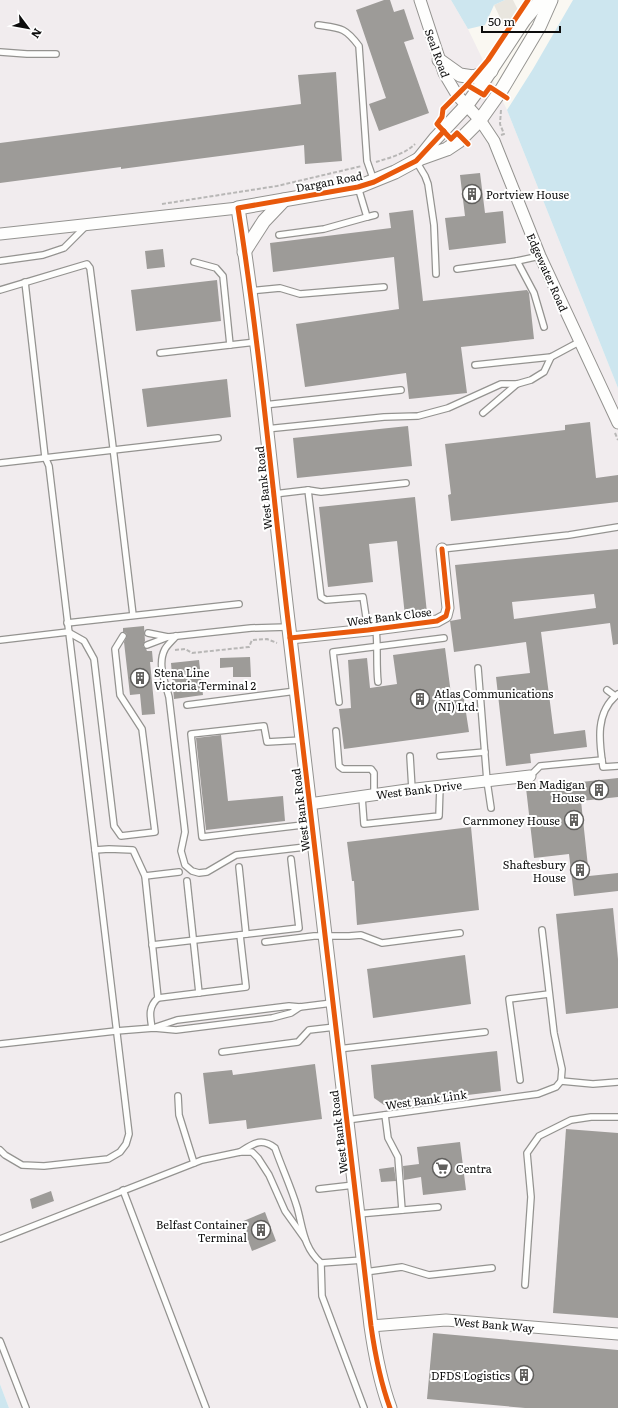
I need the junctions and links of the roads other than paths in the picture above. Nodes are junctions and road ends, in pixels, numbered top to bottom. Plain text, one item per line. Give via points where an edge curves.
1 (420, 0) edge
2 (541, 0) edge
3 (550, 0) edge
4 (318, 25) dead end
5 (0, 52) edge
6 (56, 54) dead end
7 (439, 60) junction
8 (491, 71) junction
9 (466, 106) junction
10 (480, 120) junction
11 (418, 160) junction
12 (374, 182) junction
13 (358, 187) junction
14 (284, 200) junction
15 (238, 208) junction
16 (375, 215) dead end
17 (367, 217) junction
18 (88, 224) junction
19 (0, 234) edge
20 (279, 235) dead end
21 (244, 252) junction
22 (540, 256) junction
23 (0, 260) edge
24 (517, 261) junction
25 (194, 262) dead end
26 (457, 269) dead end
27 (436, 274) dead end
28 (25, 282) junction
29 (384, 287) dead end
30 (0, 290) edge
31 (250, 291) junction
32 (544, 327) dead end
33 (256, 342) junction
34 (579, 342) junction
35 (230, 345) junction
36 (160, 353) dead end
37 (551, 357) junction
38 (475, 365) dead end
39 (517, 384) junction
40 (401, 390) dead end
41 (263, 405) junction
42 (482, 413) dead end
43 (618, 423) edge
44 (266, 429) junction
45 (218, 438) dead end
46 (114, 450) junction
47 (45, 457) junction
48 (0, 463) edge
49 (406, 483) dead end
50 (308, 490) junction
51 (274, 494) junction
52 (618, 526) edge
53 (442, 549) joint
54 (239, 604) dead end
55 (133, 615) junction
56 (67, 623) junction
57 (372, 629) junction
58 (68, 632) junction
59 (289, 632) junction
60 (148, 633) dead end
61 (123, 636) dead end
62 (176, 636) junction
63 (168, 637) junction
64 (444, 638) dead end
65 (0, 640) edge
66 (147, 645) dead end
67 (378, 646) junction
68 (123, 648) dead end
69 (115, 650) junction
70 (478, 668) dead end
71 (378, 682) dead end
72 (607, 690) dead end
73 (296, 691) junction
74 (616, 695) edge
75 (338, 702) dead end
76 (187, 705) dead end
77 (336, 731) dead end
78 (302, 740) junction
79 (485, 752) junction
80 (410, 756) dead end
81 (440, 756) dead end
82 (602, 760) junction
83 (618, 766) edge
84 (530, 776) joint
85 (487, 782) junction
86 (440, 786) junction
87 (412, 789) junction
88 (374, 795) junction
89 (362, 797) junction
90 (309, 804) junction
91 (491, 808) dead end
92 (311, 824) junction
93 (314, 846) junction
94 (95, 850) junction
95 (291, 859) dead end
96 (239, 867) dead end
97 (179, 872) dead end
98 (145, 876) junction
99 (187, 881) dead end
100 (542, 930) dead end
101 (460, 933) dead end
102 (246, 934) junction
103 (240, 935) junction
104 (324, 936) junction
105 (193, 940) junction
106 (265, 942) dead end
107 (152, 945) junction
108 (199, 993) junction
109 (549, 994) junction
110 (158, 998) junction
111 (332, 1003) junction
112 (300, 1007) junction
113 (335, 1027) junction
114 (153, 1028) junction
115 (116, 1031) junction
116 (485, 1032) dead end
117 (0, 1044) edge
118 (338, 1049) junction
119 (222, 1052) dead end
120 (520, 1080) dead end
121 (561, 1081) junction
122 (618, 1082) edge
123 (178, 1096) dead end
124 (385, 1115) junction
125 (618, 1117) edge
126 (346, 1120) junction
127 (0, 1150) edge
128 (240, 1152) junction
129 (194, 1163) junction
130 (354, 1185) junction
131 (319, 1189) dead end
132 (123, 1190) junction
133 (438, 1207) dead end
134 (402, 1210) junction
135 (358, 1214) junction
136 (0, 1238) edge
137 (305, 1239) junction
138 (321, 1263) junction
139 (364, 1266) junction
140 (492, 1268) dead end
141 (525, 1285) dead end
142 (371, 1326) junction
143 (618, 1334) edge
144 (0, 1341) edge
145 (26, 1408) edge
146 (206, 1408) edge
147 (364, 1408) edge
148 (390, 1408) edge

1 - 7 street, Seal Road
2 - 8 street, Dargan Road via 524,20
3 - 10 street, Dargan Road via 539,27
4 - 12 lane via 339,28 351,34 359,46 368,165
5 - 6 lane
7 - 8 street via 460,75 473,77
7 - 9 street, Seal Road via 452,88
8 - 9 street, Dargan Road
9 - 10 street, Seal Road
9 - 11 street, Dargan Road
10 - 11 street, Dargan Road via 447,149
10 - 22 street, Edgewater Road via 494,141
11 - 12 street, Dargan Road
11 - 27 lane via 428,184 434,225
12 - 13 street, Dargan Road
13 - 14 street, Dargan Road
13 - 17 lane
14 - 15 street, Dargan Road
14 - 21 street via 264,221
15 - 18 street
15 - 21 street, West Bank Road
16 - 17 lane
17 - 20 lane via 324,229
18 - 19 street
18 - 23 lane via 64,248 43,254
21 - 31 street, West Bank Road
22 - 24 lane
22 - 34 street, Edgewater Road
24 - 26 lane
24 - 32 lane via 534,293
25 - 35 lane via 216,268 222,276
28 - 30 lane
28 - 46 lane via 87,264 90,268
28 - 47 lane
29 - 31 lane via 300,294 280,288
31 - 33 street, West Bank Road
33 - 35 lane
33 - 41 street, West Bank Road
34 - 37 lane
34 - 43 street, Edgewater Road
35 - 36 lane
37 - 38 lane
37 - 39 lane via 544,372 531,380
39 - 42 lane
39 - 44 lane via 501,384 448,408 418,416
40 - 41 lane
41 - 44 street, West Bank Road
44 - 51 street, West Bank Road
45 - 46 lane
46 - 47 lane
46 - 55 lane
47 - 48 lane
47 - 56 lane
49 - 50 lane via 321,492
50 - 51 lane
50 - 57 lane via 321,598 326,600 363,597
51 - 59 street, West Bank Road
52 - 53 lane via 569,536
53 - 57 street, West Bank Close via 448,608 446,616 437,621
54 - 55 lane
55 - 56 lane
56 - 58 lane
57 - 59 street, West Bank Close
57 - 67 lane
58 - 65 lane
58 - 69 lane via 84,641 94,659 114,826 121,836 155,832 142,729 120,695
58 - 94 lane
59 - 62 lane via 251,628
59 - 73 street, West Bank Road
60 - 63 lane
61 - 69 lane
62 - 63 lane
62 - 93 lane via 166,649 162,663 163,678 169,697 185,832 181,851 185,865 199,873 208,872 236,855
63 - 66 lane
64 - 67 lane
67 - 71 lane
67 - 75 lane via 333,652
68 - 69 lane
70 - 79 lane
72 - 74 lane
73 - 76 lane
73 - 78 street, West Bank Road
74 - 82 lane via 600,721
77 - 88 lane via 339,766 343,769 371,769 374,773
78 - 90 street, West Bank Road
78 - 92 lane via 267,742 264,726 191,734 202,837
79 - 81 lane
79 - 85 lane
80 - 87 lane
82 - 83 lane via 603,767
82 - 84 lane via 540,766
84 - 85 street, West Bank Drive
85 - 86 street, West Bank Drive
85 - 91 lane
86 - 87 street, West Bank Drive
86 - 89 lane via 439,816 364,824
87 - 88 street, West Bank Drive
88 - 89 street, West Bank Drive
89 - 90 street, West Bank Drive
90 - 92 street, West Bank Road
92 - 93 street, West Bank Road
93 - 104 street, West Bank Road
94 - 98 lane via 133,850
94 - 115 lane
95 - 102 lane via 299,928
96 - 102 lane
97 - 98 lane
98 - 107 lane
99 - 105 lane
100 - 109 lane
101 - 104 lane via 382,943 361,934
102 - 103 lane
103 - 105 lane
103 - 108 lane via 246,987
104 - 106 lane
104 - 111 street, West Bank Road
105 - 107 lane
105 - 108 lane
107 - 110 lane
108 - 110 lane
109 - 120 lane via 509,999
109 - 121 lane via 562,1069
110 - 114 lane via 152,1003 150,1011
111 - 112 lane
111 - 113 street, West Bank Road
112 - 114 lane via 290,1006 177,1020
112 - 114 lane via 291,1013 272,1018 176,1030
113 - 118 street, West Bank Road
113 - 119 lane via 309,1030 298,1042
114 - 115 lane
115 - 117 lane
115 - 127 lane via 129,1127 126,1144 120,1152 108,1159 44,1166 22,1165
116 - 118 lane
118 - 126 street, West Bank Road
121 - 122 lane via 593,1084
121 - 124 lane, West Bank Link via 556,1087 538,1094
123 - 129 lane via 179,1115
124 - 126 lane, West Bank Link
124 - 134 lane via 388,1138 398,1157
125 - 141 lane via 571,1120 539,1136 527,1153 531,1197
126 - 130 street, West Bank Road
128 - 129 lane
128 - 137 lane via 252,1152 258,1158 270,1175 285,1211
128 - 137 lane via 256,1142 268,1143 275,1148
129 - 132 lane
130 - 131 lane
130 - 135 street, West Bank Road
132 - 136 lane
132 - 146 lane
133 - 134 lane
134 - 135 lane
135 - 139 street, West Bank Road
137 - 138 lane via 312,1255
138 - 139 lane
138 - 147 lane via 322,1296
139 - 140 lane via 402,1267 429,1275
139 - 142 street, West Bank Road
142 - 143 street, West Bank Way via 446,1320
142 - 148 street, West Bank Road via 377,1362
144 - 145 lane

